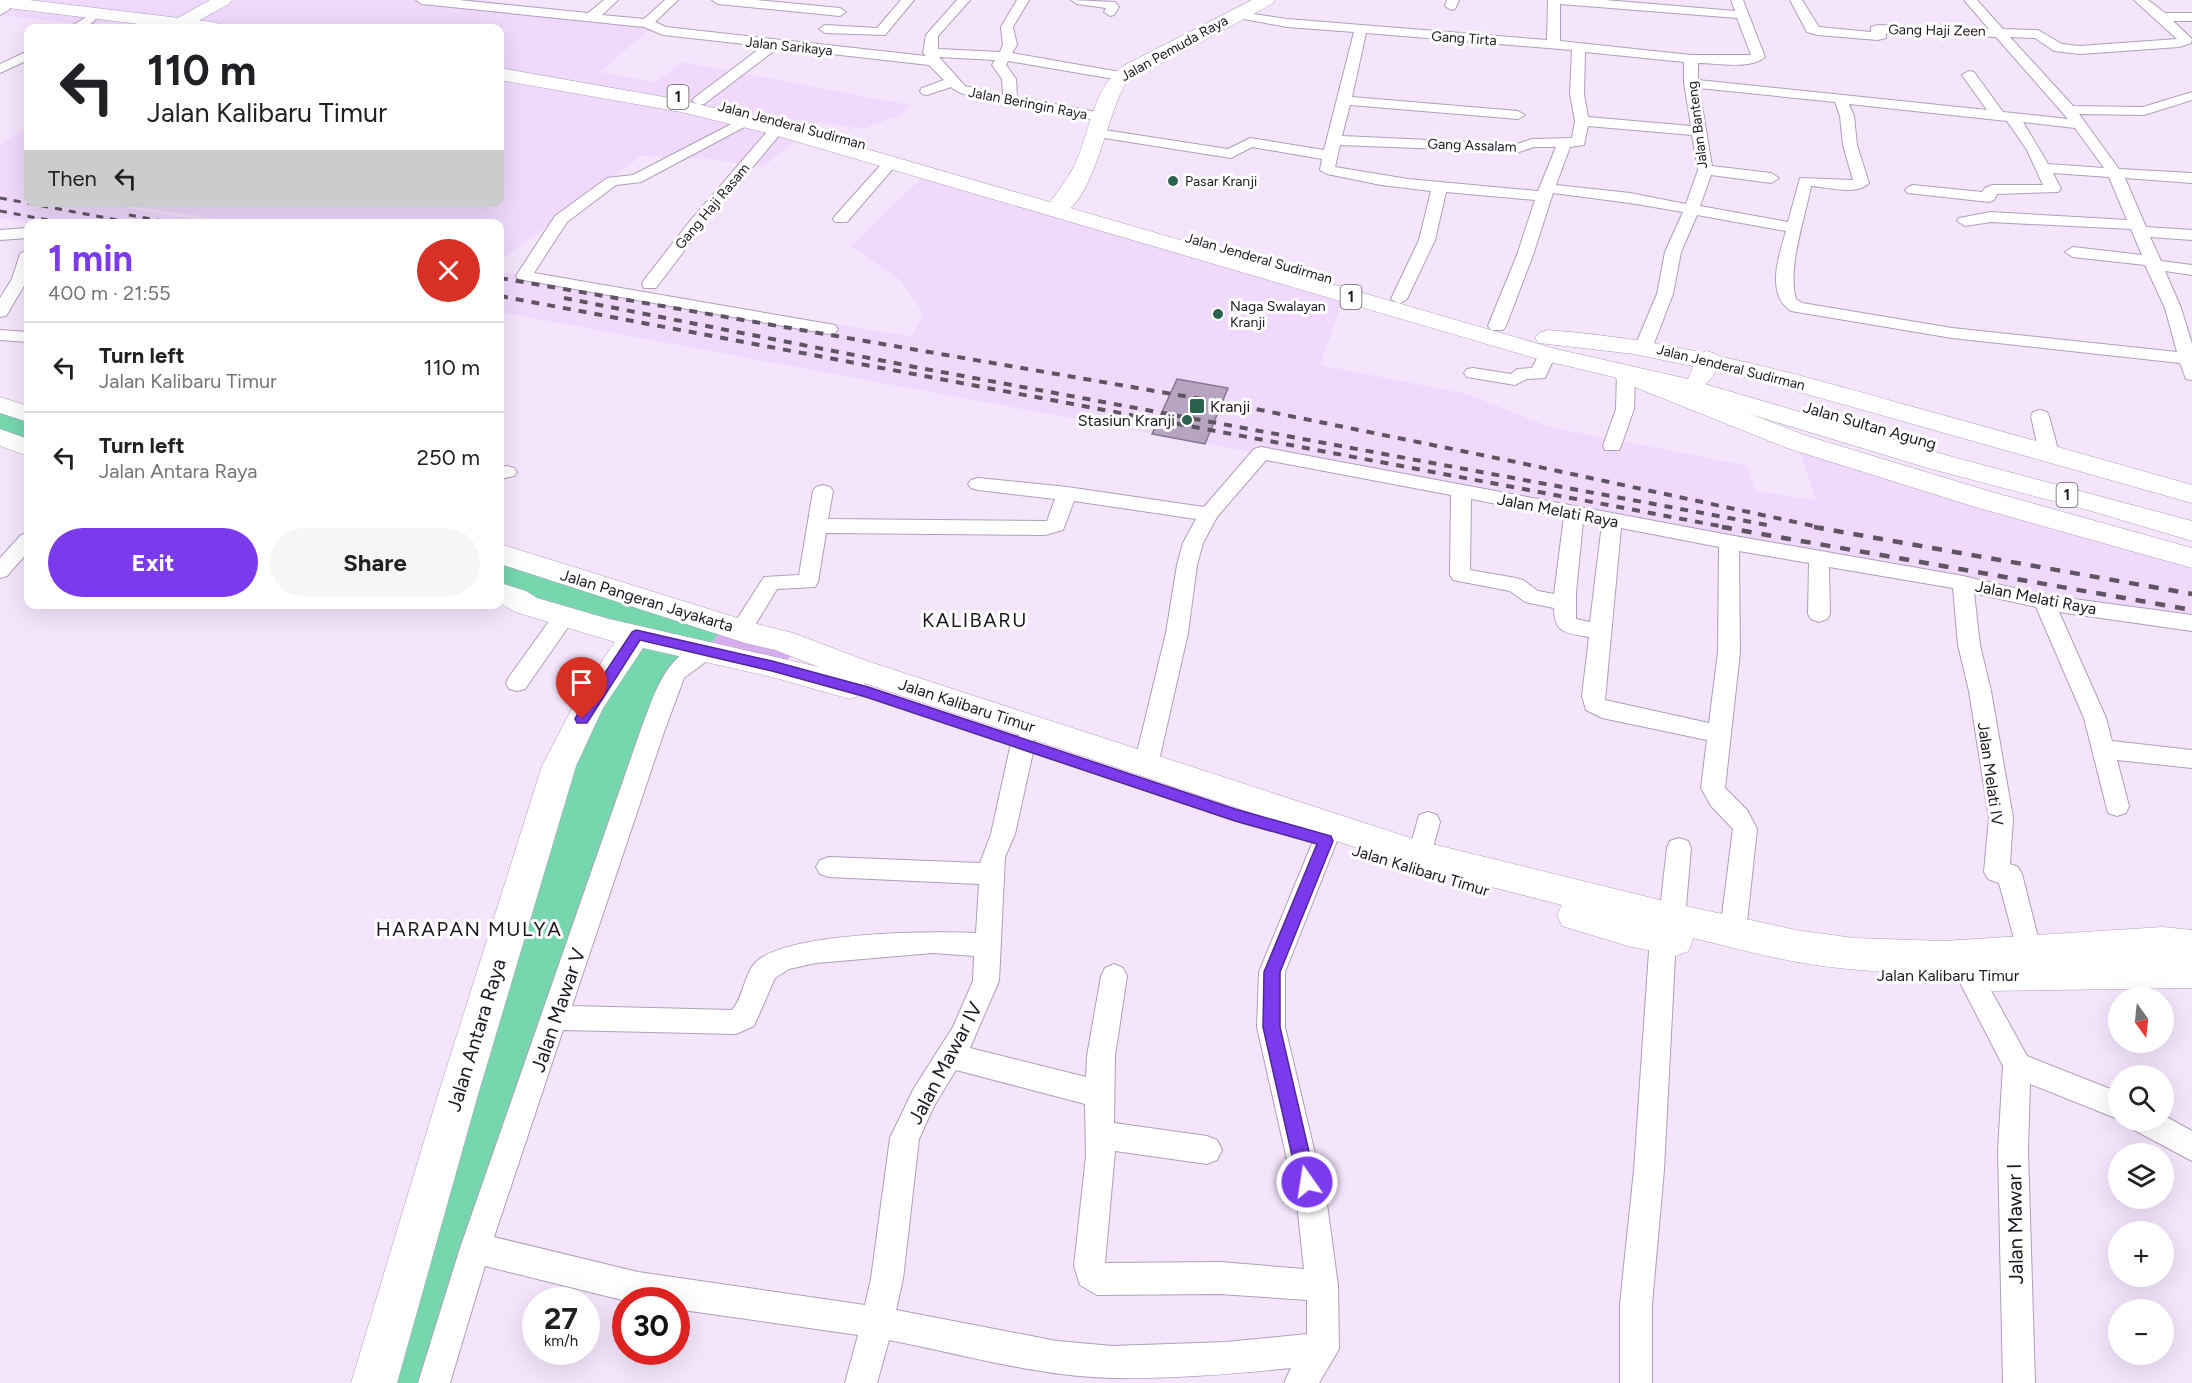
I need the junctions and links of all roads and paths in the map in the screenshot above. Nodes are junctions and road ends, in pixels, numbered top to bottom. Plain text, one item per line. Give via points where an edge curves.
1 (223, 0) edge
2 (237, 0) edge
3 (422, 0) edge
4 (612, 0) edge
5 (672, 0) edge
6 (718, 0) edge
7 (850, 0) edge
8 (908, 0) edge
9 (964, 0) edge
10 (1023, 0) edge
11 (1077, 0) edge
12 (1554, 0) edge
13 (1559, 0) edge
14 (1737, 0) edge
15 (1796, 0) edge
16 (1970, 0) edge
17 (2140, 0) edge
18 (486, 4) edge
19 (1104, 5) edge
20 (1250, 5) edge
21 (1, 7) edge
22 (840, 12) junction
23 (1743, 15) junction
24 (1431, 16) dead end
25 (2162, 17) junction
26 (2192, 17) edge
27 (590, 18) junction
28 (647, 23) junction
29 (82, 24) edge
30 (158, 24) edge
31 (190, 24) edge
32 (192, 24) edge
33 (825, 29) junction
34 (1361, 29) junction
35 (1999, 32) junction
36 (1421, 35) junction
37 (2174, 44) junction
38 (773, 45) junction
39 (1553, 45) junction
40 (1579, 46) junction
41 (809, 48) junction
42 (1004, 56) junction
43 (2192, 56) edge
44 (24, 57) edge
45 (931, 58) junction
46 (1691, 59) junction
47 (0, 69) edge
48 (504, 69) edge
49 (504, 69) edge
50 (1969, 75) dead end
51 (1120, 76) junction
52 (952, 82) junction
53 (1691, 83) junction
54 (927, 92) dead end
55 (2192, 96) edge
56 (1840, 98) junction
57 (1010, 100) junction
58 (1343, 100) junction
59 (699, 101) junction
60 (2069, 110) junction
61 (1518, 115) dead end
62 (2005, 116) junction
63 (745, 121) junction
64 (1582, 121) junction
65 (2078, 124) junction
66 (1100, 125) junction
67 (777, 129) junction
68 (1699, 131) junction
69 (1334, 140) junction
70 (1564, 144) junction
71 (857, 146) junction
72 (1331, 156) junction
73 (891, 162) junction
74 (2043, 168) junction
75 (1705, 170) junction
76 (2115, 173) junction
77 (1771, 178) dead end
78 (2192, 178) edge
79 (1439, 187) junction
80 (2053, 189) junction
81 (1913, 190) dead end
82 (1545, 192) junction
83 (1060, 206) junction
84 (1691, 211) junction
85 (841, 219) dead end
86 (1965, 221) dead end
87 (2068, 221) junction
88 (1795, 228) junction
89 (2139, 228) junction
90 (24, 232) edge
91 (0, 235) edge
92 (2192, 235) edge
93 (2073, 252) dead end
94 (24, 268) edge
95 (2154, 268) junction
96 (2192, 270) edge
97 (20, 279) junction
98 (0, 280) edge
99 (2192, 283) edge
100 (650, 284) dead end
101 (11, 294) junction
102 (24, 296) edge
103 (1400, 298) junction
104 (0, 312) edge
105 (1497, 326) junction
106 (829, 329) dead end
107 (0, 336) edge
108 (24, 337) edge
109 (1547, 346) junction
110 (1644, 346) junction
111 (2190, 367) edge
112 (1473, 373) dead end
113 (1626, 374) junction
114 (1696, 374) junction
115 (0, 405) edge
116 (24, 413) edge
117 (2040, 417) dead end
118 (0, 436) edge
119 (24, 446) edge
120 (1612, 446) dead end
121 (2049, 453) junction
122 (978, 484) dead end
123 (823, 491) dead end
124 (1461, 491) junction
125 (1067, 493) junction
126 (2192, 494) edge
127 (1574, 513) junction
128 (2192, 513) edge
129 (1209, 514) junction
130 (1612, 520) junction
131 (818, 526) junction
132 (2192, 531) edge
133 (1729, 542) junction
134 (24, 544) edge
135 (504, 555) edge
136 (1819, 558) junction
137 (2192, 558) edge
138 (0, 571) edge
139 (1963, 583) junction
140 (504, 594) edge
141 (2043, 602) junction
142 (1565, 603) junction
143 (1820, 614) dead end
144 (565, 615) junction
145 (2192, 623) edge
146 (741, 630) junction
147 (1600, 631) junction
148 (636, 635) junction
149 (704, 651) junction
150 (784, 656) junction
151 (849, 677) junction
152 (517, 683) dead end
153 (1719, 734) junction
154 (1023, 743) junction
155 (2103, 749) junction
156 (2192, 759) edge
157 (1146, 765) junction
158 (2117, 806) dead end
159 (1428, 822) dead end
160 (1326, 841) junction
161 (1679, 848) dead end
162 (1420, 855) junction
163 (829, 867) dead end
164 (992, 874) junction
165 (1667, 928) junction
166 (1733, 932) junction
167 (989, 945) junction
168 (2192, 946) edge
169 (2032, 964) junction
170 (1956, 966) junction
171 (2192, 972) edge
172 (1114, 976) dead end
173 (556, 1018) junction
174 (950, 1056) junction
175 (2017, 1065) junction
176 (1099, 1094) junction
177 (2108, 1102) edge
178 (2164, 1131) edge
179 (1101, 1135) junction
180 (2192, 1147) edge
181 (1207, 1150) dead end
182 (475, 1248) junction
183 (1322, 1286) junction
184 (877, 1322) junction
185 (1323, 1349) junction
186 (374, 1383) edge
187 (434, 1383) edge
188 (861, 1383) edge
189 (1300, 1383) edge
190 (1636, 1383) edge
191 (2019, 1383) edge

1 - 31 street
2 - 32 street
3 - 18 street, Jalan Sarikaya
4 - 27 street
5 - 28 street
6 - 22 street
7 - 22 street
8 - 33 street via 880,32
9 - 45 street via 932,34
10 - 42 street via 1007,27 1010,45
11 - 19 street
12 - 39 street
13 - 23 street
14 - 23 street, Jalan Banteng
15 - 35 street, Gang Haji Zeen via 1812,29 1817,31 1878,36 1878,29
16 - 35 street
17 - 25 street
18 - 27 street, Jalan Sarikaya
20 - 34 street, Gang Tirta via 1287,23
20 - 51 main road, Jalan Pemuda Raya
21 - 29 main road
21 - 30 main road
22 - 33 street
23 - 46 street, Jalan Banteng via 1758,57
24 - 36 street
25 - 26 street
25 - 37 street via 2186,40
27 - 28 street, Jalan Sarikaya
28 - 38 street, Jalan Sarikaya via 663,31
33 - 41 street
34 - 36 street, Gang Tirta
34 - 58 street
35 - 37 street via 2041,35 2059,48 2071,50
35 - 60 street
36 - 39 street, Gang Tirta
37 - 43 street
38 - 41 street, Jalan Sarikaya
38 - 59 street
39 - 40 street, Gang Tirta
40 - 46 street, Gang Tirta
40 - 64 street via 1577,94
41 - 45 street, Jalan Sarikaya via 915,60
42 - 45 street, Jalan Sarikaya
42 - 51 street, Jalan Sarikaya
42 - 57 street via 999,65 1010,79
44 - 47 street
45 - 52 street, Jalan Beringin Raya
46 - 53 street, Jalan Banteng
48 - 59 main road, Jalan Jenderal Sudirman / 1
49 - 63 main road, Jalan Jenderal Sudirman / 1
50 - 62 street
51 - 66 main road, Jalan Pemuda Raya via 1109,89
52 - 54 street
52 - 57 street, Jalan Beringin Raya via 969,92
53 - 56 street
53 - 68 street, Jalan Banteng
55 - 60 street via 2144,111
56 - 62 street
56 - 88 street via 1861,183 1805,181
57 - 66 street, Jalan Beringin Raya
58 - 61 street
58 - 69 street
59 - 71 main road, Jalan Jenderal Sudirman / 1
60 - 65 street
62 - 65 street
62 - 74 street
63 - 67 main road, Jalan Jenderal Sudirman / 1
63 - 106 street via 636,179 612,180 561,219 524,276
64 - 68 street
64 - 70 street via 1579,142
65 - 76 street
66 - 72 street via 1231,154 1251,142
66 - 83 main road, Jalan Pemuda Raya
67 - 71 main road, Jalan Jenderal Sudirman / 1
67 - 100 street, Gang Haji Rasam
68 - 75 street, Jalan Banteng
69 - 70 street, Gang Assalam via 1519,148 1532,143
69 - 72 street
70 - 82 street
71 - 73 main road, Jalan Jenderal Sudirman / 1
71 - 83 main road, Jalan Jenderal Sudirman / 1
72 - 79 street via 1328,171 1369,180
73 - 83 main road, Jalan Jenderal Sudirman / 1
73 - 85 street
74 - 76 street
74 - 80 street
75 - 77 street
75 - 84 street, Jalan Banteng
76 - 78 street
76 - 89 street
79 - 82 street
79 - 103 street via 1427,240
80 - 81 street via 1992,190 1989,197
80 - 87 street
82 - 84 street via 1630,198
82 - 105 street via 1526,255
83 - 103 main road, Jalan Jenderal Sudirman / 1
83 - 109 main road, Jalan Jenderal Sudirman / 1 via 1287,279
84 - 88 street
84 - 110 street, Jalan Banteng via 1673,252 1665,294
86 - 87 street via 1991,217
87 - 89 street
88 - 111 street via 1785,282 1788,301 1797,307
89 - 92 street
89 - 95 street
90 - 91 street
93 - 95 street
94 - 97 street
95 - 96 street
95 - 99 street
95 - 111 street via 2173,308
97 - 98 street
97 - 101 street
101 - 102 street
101 - 104 street
103 - 105 main road, Jalan Jenderal Sudirman / 1
105 - 109 main road, Jalan Jenderal Sudirman / 1
107 - 108 street
109 - 110 main road, Jalan Jenderal Sudirman via 1600,340
109 - 112 street via 1539,374 1523,373 1515,380
109 - 113 main road, Jalan Jenderal Sudirman / 1
109 - 114 main road, Jalan Sultan Agung / 1
110 - 114 main road, Jalan Jenderal Sudirman
113 - 114 main road, Jalan Jenderal Sudirman / 1
113 - 120 street via 1625,409
113 - 137 main road, Jalan Jenderal Sudirman via 1797,442
114 - 121 main road, Jalan Jenderal Sudirman via 1749,368
114 - 128 main road, Jalan Sultan Agung / 1
114 - 132 main road, Jalan Sultan Agung / 1 via 1941,463
115 - 116 street
117 - 121 street
118 - 119 street
121 - 126 main road, Jalan Jenderal Sudirman
122 - 125 street
123 - 131 street
124 - 127 street, Jalan Melati Raya
124 - 129 street, Jalan Melati Raya via 1261,453
124 - 142 street via 1458,574 1516,585 1532,597
125 - 129 street
125 - 131 street via 1056,525 1045,528
127 - 130 street, Jalan Melati Raya
127 - 142 street
129 - 157 street, Jalan Melati Raya via 1193,543 1187,565 1177,633
130 - 133 street, Jalan Melati Raya
130 - 147 street
131 - 146 street via 808,582 771,582
133 - 136 street, Jalan Melati Raya
133 - 153 street via 1729,652
134 - 138 street
135 - 146 street, Jalan Pangeran Jayakarta
136 - 139 street, Jalan Melati Raya
136 - 143 street
139 - 141 street, Jalan Melati Raya
139 - 169 street, Jalan Melati IV via 1969,645 2001,818 1996,872 2009,874
140 - 144 street via 526,605
141 - 145 street, Jalan Melati Raya
141 - 155 street via 2095,718
142 - 147 street via 1567,625
144 - 148 street
144 - 152 street
146 - 150 street, Jalan Pangeran Jayakarta
147 - 153 street via 1593,696 1597,707
148 - 149 street, Jalan Kalibaru Timur
148 - 186 street, Jalan Antara Raya via 591,703 559,766
149 - 150 street, Jalan Kalibaru Timur
149 - 173 street, Jalan Mawar V via 675,673
150 - 151 street, Jalan Kalibaru Timur
151 - 154 street, Jalan Kalibaru Timur
151 - 157 street, Jalan Kalibaru Timur
153 - 166 street via 1713,791 1742,819 1745,829
154 - 160 street, Jalan Kalibaru Timur via 1235,815
154 - 164 street, Jalan Mawar IV
155 - 156 street
155 - 158 street
157 - 162 street, Jalan Kalibaru Timur
159 - 162 street
160 - 165 street, Jalan Kalibaru Timur via 1628,930
160 - 183 street via 1272,972 1271,1006 1271,1027 1284,1092 1312,1204
161 - 165 street
162 - 165 street, Jalan Kalibaru Timur
163 - 164 street
164 - 167 street, Jalan Mawar IV
165 - 166 street, Jalan Kalibaru Timur
165 - 170 street, Jalan Kalibaru Timur via 1814,968 1876,976
165 - 190 street via 1636,1304
166 - 170 street, Jalan Kalibaru Timur via 1796,946
167 - 173 street via 933,942 816,952 783,959 765,970 744,1017 736,1022
167 - 174 street, Jalan Mawar IV via 986,981
168 - 169 street, Jalan Kalibaru Timur via 2163,943
169 - 170 street, Jalan Kalibaru Timur
169 - 171 street, Jalan Kalibaru Timur
170 - 175 street
172 - 176 street
173 - 182 street, Jalan Mawar V
174 - 176 street
174 - 184 street, Jalan Mawar IV via 924,1097 905,1138 887,1279
175 - 177 street
175 - 191 street, Jalan Mawar I via 2013,1150
176 - 179 street
178 - 180 street
179 - 181 street
179 - 183 street via 1089,1266 1097,1279 1220,1278
182 - 184 street via 638,1288
182 - 187 street, Jalan Mawar V
183 - 185 street
184 - 185 street via 1057,1357 1113,1362
184 - 188 street, Jalan Mawar IV
185 - 189 street

